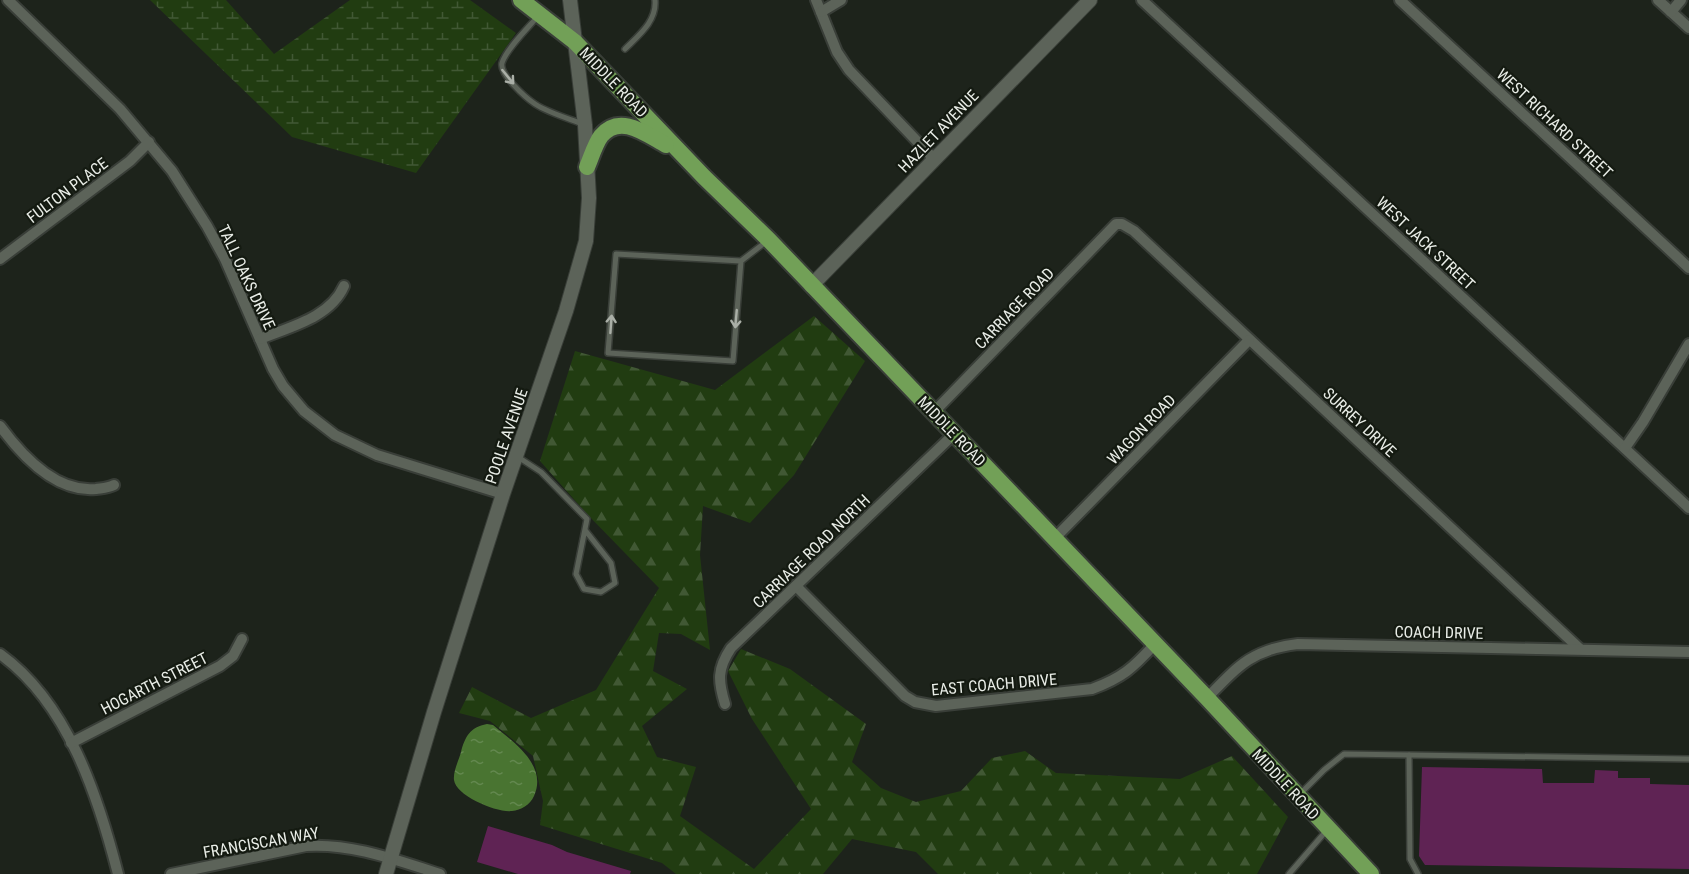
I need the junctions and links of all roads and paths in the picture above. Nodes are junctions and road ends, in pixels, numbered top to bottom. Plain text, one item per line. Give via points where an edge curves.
1 (8, 0) edge
2 (521, 0) edge
3 (570, 0) edge
4 (655, 0) edge
5 (816, 0) edge
6 (841, 0) edge
7 (1090, 0) edge
8 (1142, 0) edge
9 (1400, 0) edge
10 (1658, 0) edge
11 (1681, 0) edge
12 (821, 12) junction
13 (1671, 12) junction
14 (540, 14) junction
15 (1689, 28) edge
16 (575, 42) junction
17 (626, 49) dead end
18 (585, 125) junction
19 (149, 142) junction
20 (681, 153) junction
21 (934, 159) junction
22 (587, 167) junction
23 (1116, 224) joint
24 (769, 240) junction
25 (0, 259) edge
26 (741, 261) junction
27 (1689, 268) edge
28 (344, 286) dead end
29 (811, 286) junction
30 (260, 339) junction
31 (1249, 340) junction
32 (1689, 344) edge
33 (934, 412) junction
34 (0, 426) edge
35 (954, 434) junction
36 (1625, 447) junction
37 (516, 456) junction
38 (114, 485) dead end
39 (503, 494) junction
40 (1689, 508) edge
41 (585, 530) junction
42 (1054, 539) junction
43 (796, 586) junction
44 (242, 639) dead end
45 (1154, 645) junction
46 (1580, 649) junction
47 (1689, 652) edge
48 (0, 654) edge
49 (1207, 698) junction
50 (725, 704) dead end
51 (71, 743) junction
52 (1409, 755) junction
53 (1689, 759) edge
54 (1298, 797) junction
55 (1328, 829) junction
56 (391, 859) junction
57 (118, 874) edge
58 (171, 874) edge
59 (386, 874) edge
60 (440, 874) edge
61 (1289, 874) edge
62 (1371, 874) edge
63 (1418, 874) edge

1 - 19 street, TALL OAKS DRIVE
2 - 14 main road, MIDDLE ROAD
3 - 16 street, POOLE AVENUE
4 - 17 lane via 647,27
5 - 12 street
6 - 12 street
7 - 21 street, HAZLET AVENUE
8 - 36 street, WEST JACK STREET
9 - 27 street, WEST RICHARD STREET
10 - 13 street
11 - 13 street
12 - 21 street via 849,70
13 - 15 street
14 - 16 main road, MIDDLE ROAD
14 -> 18 lane via 504,57 503,72 535,104
16 - 18 street, POOLE AVENUE
16 - 20 main road, MIDDLE ROAD
18 - 22 street, POOLE AVENUE
19 - 25 street, FULTON PLACE via 130,161
19 - 30 street, TALL OAKS DRIVE via 207,226
20 - 22 main road via 638,129 615,126 601,136
20 - 24 main road, MIDDLE ROAD
21 - 29 street, HAZLET AVENUE
22 - 37 street, POOLE AVENUE via 588,219 580,262
23 - 31 street, SURREY DRIVE via 1134,231
23 - 33 street, CARRIAGE ROAD
24 - 26 lane
24 - 29 main road, MIDDLE ROAD
26 -> 26 lane via 733,361 608,353 616,254
28 - 30 street via 331,305 314,317
29 - 33 main road, MIDDLE ROAD
30 - 39 street, TALL OAKS DRIVE via 284,386 304,411 335,435 377,455
31 - 42 street, WAGON ROAD
31 - 46 street, SURREY DRIVE
32 - 36 street
33 - 35 main road, MIDDLE ROAD
34 - 38 street via 20,450 56,479 84,490
35 - 42 main road, MIDDLE ROAD
35 - 43 street, CARRIAGE ROAD NORTH
36 - 40 street, WEST JACK STREET
37 - 39 street, POOLE AVENUE
37 - 41 lane via 542,472 587,519
39 - 56 street, POOLE AVENUE
41 - 41 lane via 576,574 584,589 601,592 615,583 611,563
42 - 45 main road, MIDDLE ROAD
43 - 45 street, EAST COACH DRIVE via 905,696 927,705 1092,689 1130,670
43 - 50 street, CARRIAGE ROAD NORTH via 724,659 719,684
44 - 51 street, HOGARTH STREET via 233,656 220,666
45 - 49 main road, MIDDLE ROAD
46 - 47 street, COACH DRIVE
46 - 49 street, COACH DRIVE via 1281,646 1247,660
48 - 51 street via 29,680
49 - 54 main road, MIDDLE ROAD
51 - 57 street via 99,804
52 - 53 lane
52 - 54 lane via 1344,754
52 - 63 lane via 1410,859
54 - 55 main road, MIDDLE ROAD
55 - 61 lane
55 - 62 main road, MIDDLE ROAD
56 - 58 street, FRANCISCAN WAY via 349,847 306,846
56 - 59 street, POOLE AVENUE
56 - 60 street, FRANCISCAN WAY

